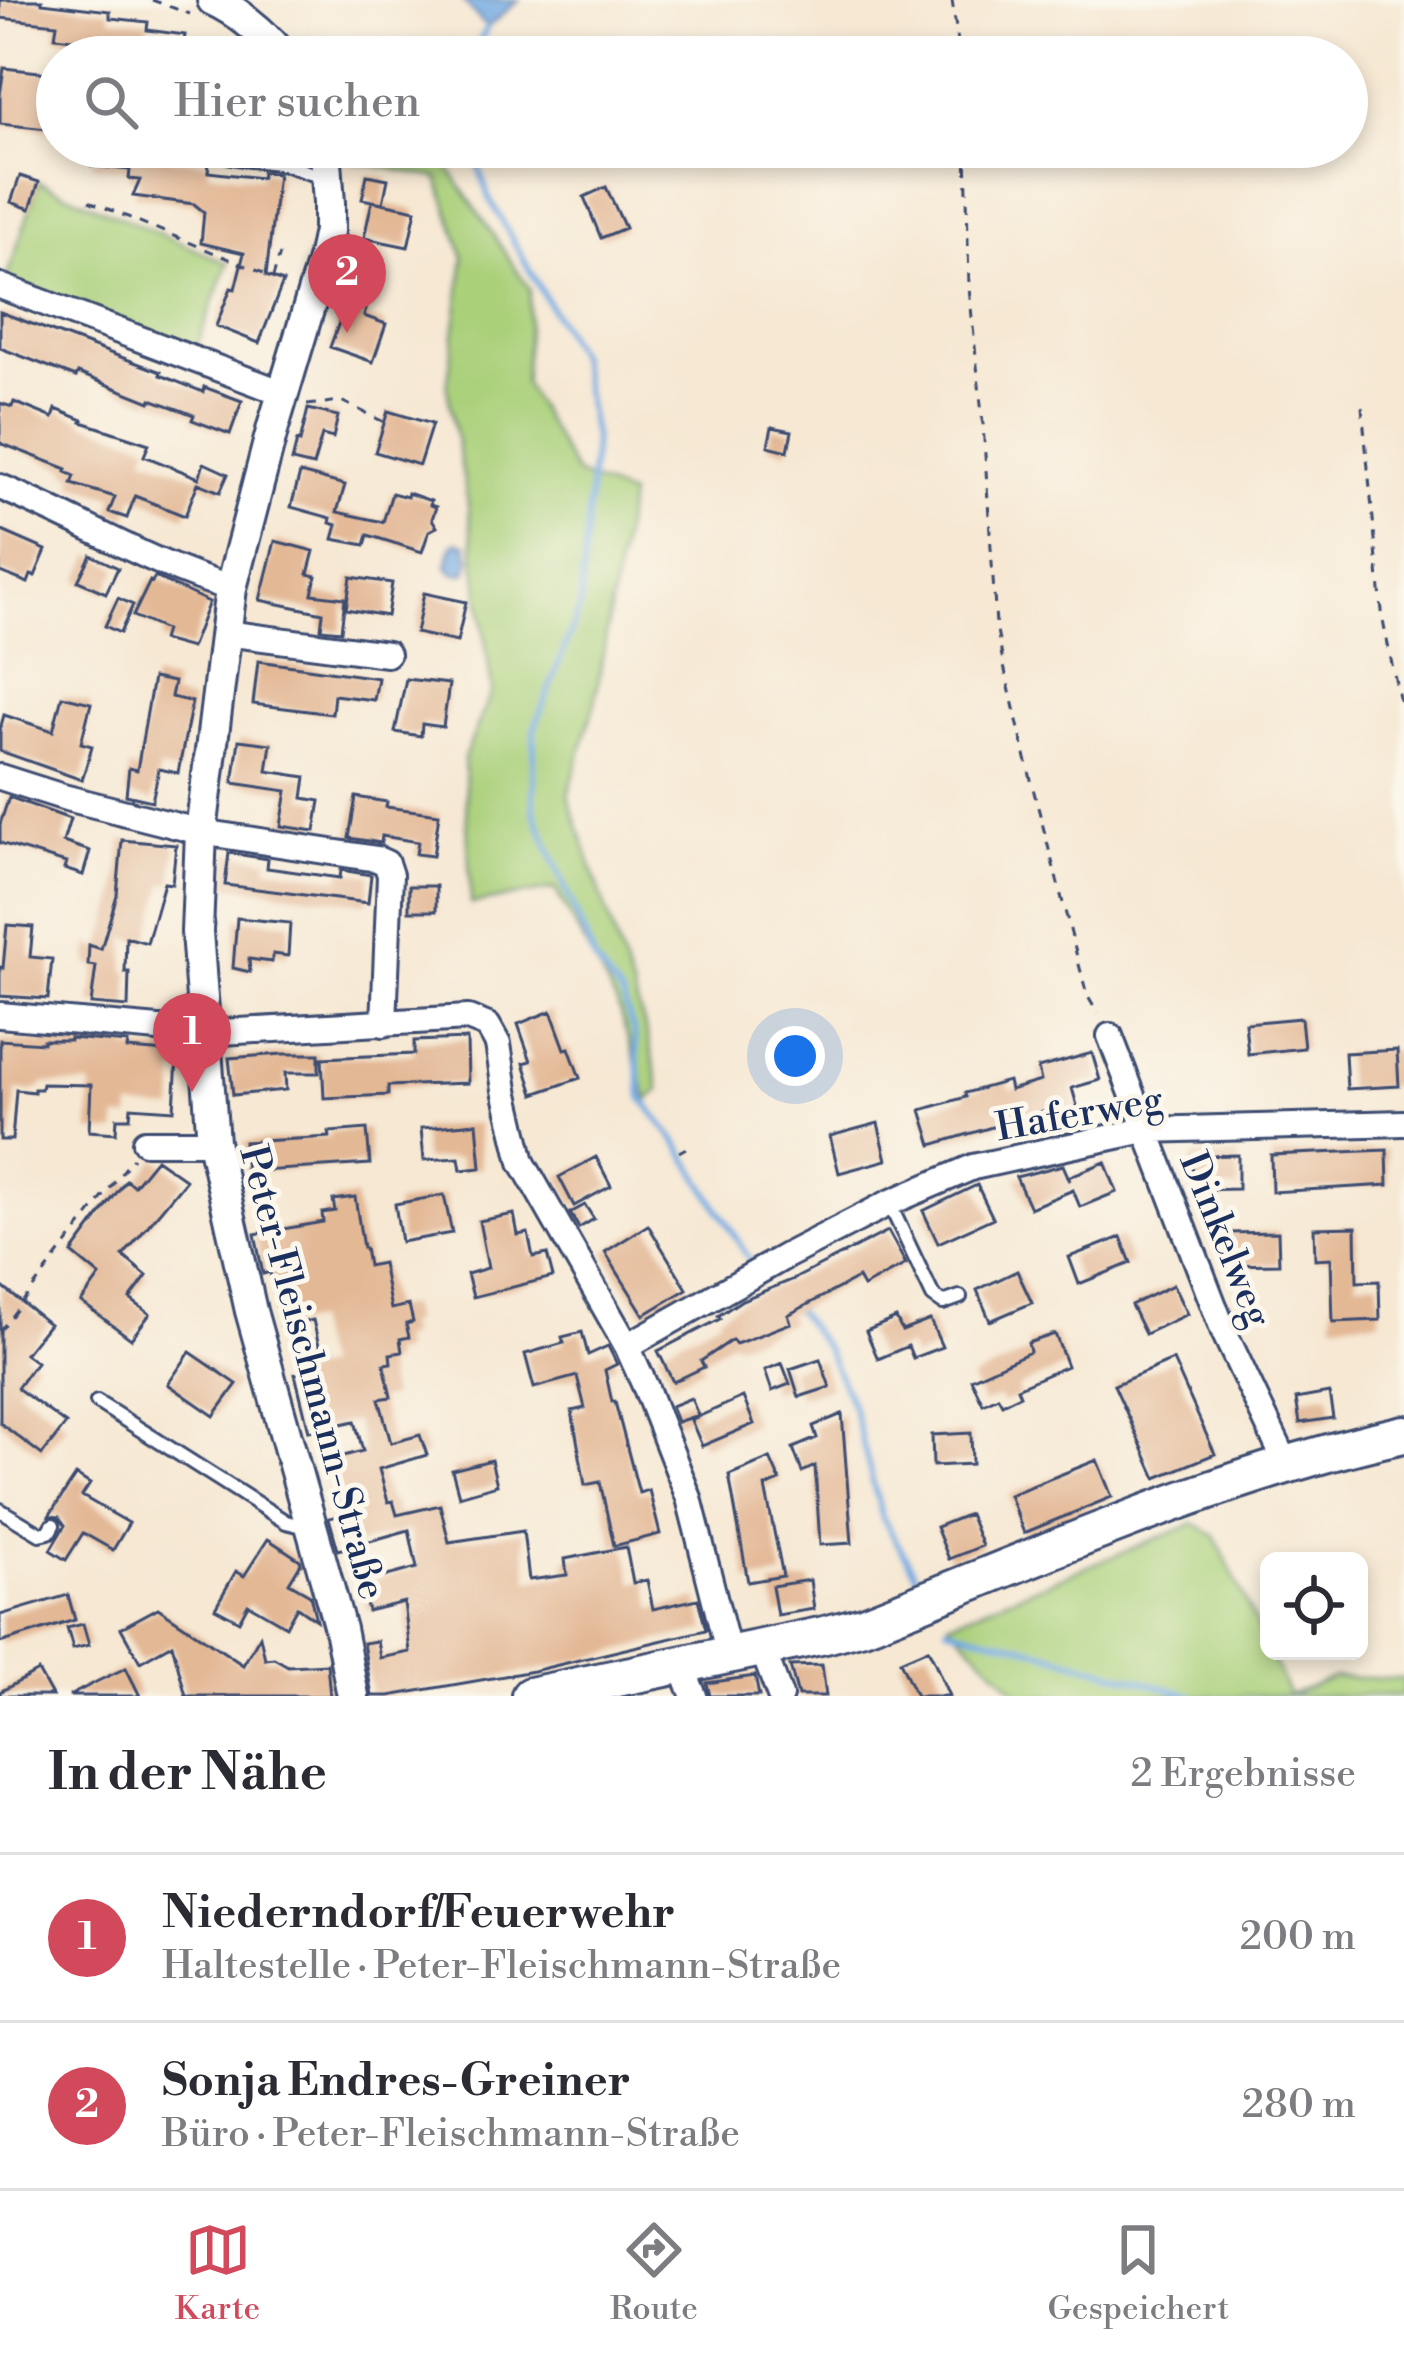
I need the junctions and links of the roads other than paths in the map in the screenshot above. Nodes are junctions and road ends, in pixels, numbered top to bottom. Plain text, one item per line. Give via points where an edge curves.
1 (213, 0) edge
2 (265, 36) edge
3 (295, 168) edge
4 (322, 168) edge
5 (327, 168) edge
6 (0, 286) edge
7 (282, 396) junction
8 (0, 488) edge
9 (231, 589) junction
10 (225, 633) junction
11 (387, 655) dead end
12 (0, 777) edge
13 (201, 832) junction
14 (0, 1015) edge
15 (384, 1024) junction
16 (204, 1033) junction
17 (1110, 1036) road end
18 (1404, 1123) edge
19 (1145, 1130) junction
20 (145, 1142) road end
21 (213, 1142) junction
22 (889, 1203) junction
23 (961, 1298) dead end
24 (627, 1346) junction
25 (97, 1402) dead end
26 (1404, 1434) edge
27 (1287, 1465) junction
28 (0, 1510) edge
29 (53, 1525) dead end
30 (312, 1528) junction
31 (768, 1647) junction
32 (729, 1655) junction
33 (687, 1680) edge
34 (353, 1696) edge
35 (530, 1696) edge
36 (780, 1696) edge

1 - 2 street
3 - 4 lane via 316,176
5 - 7 street, Peter-Fleischmann-Straße via 329,231
6 - 7 street
7 - 9 street, Peter-Fleischmann-Straße
8 - 9 street
9 - 10 street, Peter-Fleischmann-Straße
10 - 11 street
10 - 13 street, Peter-Fleischmann-Straße
12 - 13 street
13 - 15 street via 386,863
13 - 16 street, Peter-Fleischmann-Straße
14 - 16 street
15 - 16 street
15 - 24 street via 468,1018 488,1027 522,1162
16 - 21 street, Peter-Fleischmann-Straße
17 - 19 street, Dinkelweg
18 - 19 street, Haferweg
19 - 22 street, Haferweg via 973,1167
19 - 27 street, Dinkelweg via 1224,1333
20 - 21 street
21 - 30 street, Peter-Fleischmann-Straße
22 - 23 lane via 933,1296 943,1303
22 - 24 street, Haferweg
24 - 32 street via 689,1498
25 - 30 lane via 286,1522
26 - 27 main road
27 - 31 main road via 863,1625
28 - 29 lane via 40,1534
30 - 34 street, Peter-Fleischmann-Straße
31 - 32 main road
31 - 36 street
32 - 33 main road
33 - 35 main road

